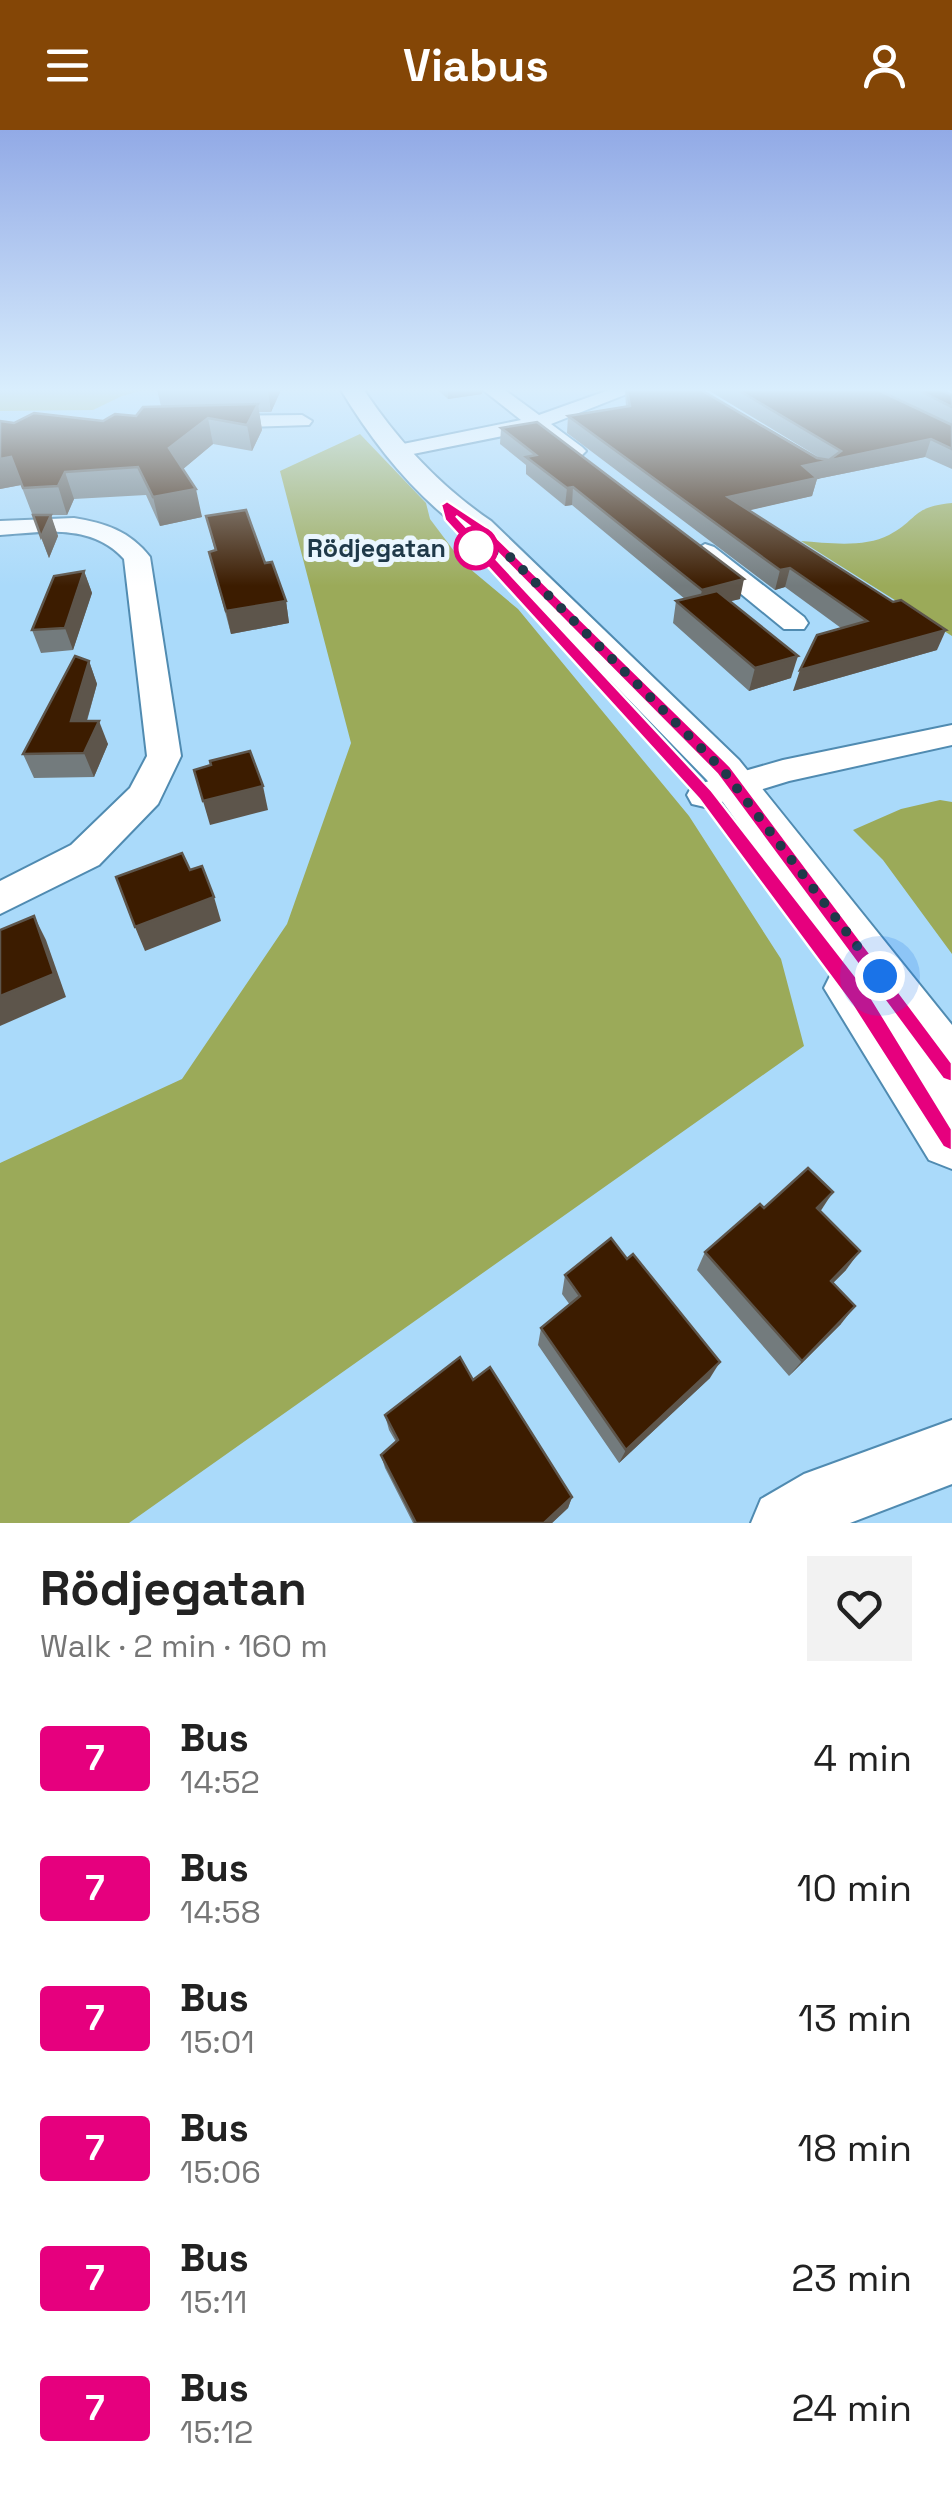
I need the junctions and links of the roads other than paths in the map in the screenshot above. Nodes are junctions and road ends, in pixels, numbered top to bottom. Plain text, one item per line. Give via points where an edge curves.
1 (402, 455) edge
2 (579, 455) edge
3 (587, 461) edge
4 (0, 528) edge
5 (688, 539) edge
6 (794, 623) dead end
7 (952, 735) edge
8 (721, 790) junction
9 (0, 899) edge
10 (952, 1071) edge
11 (952, 1138) edge
12 (952, 1452) edge
13 (786, 1523) edge

1 - 8 street via 476,548
2 - 3 street
4 - 9 street via 60,524 126,542 136,557 164,756 145,795 85,855
5 - 6 street
7 - 8 street
8 - 10 street
8 - 11 street
12 - 13 street via 828,1498

